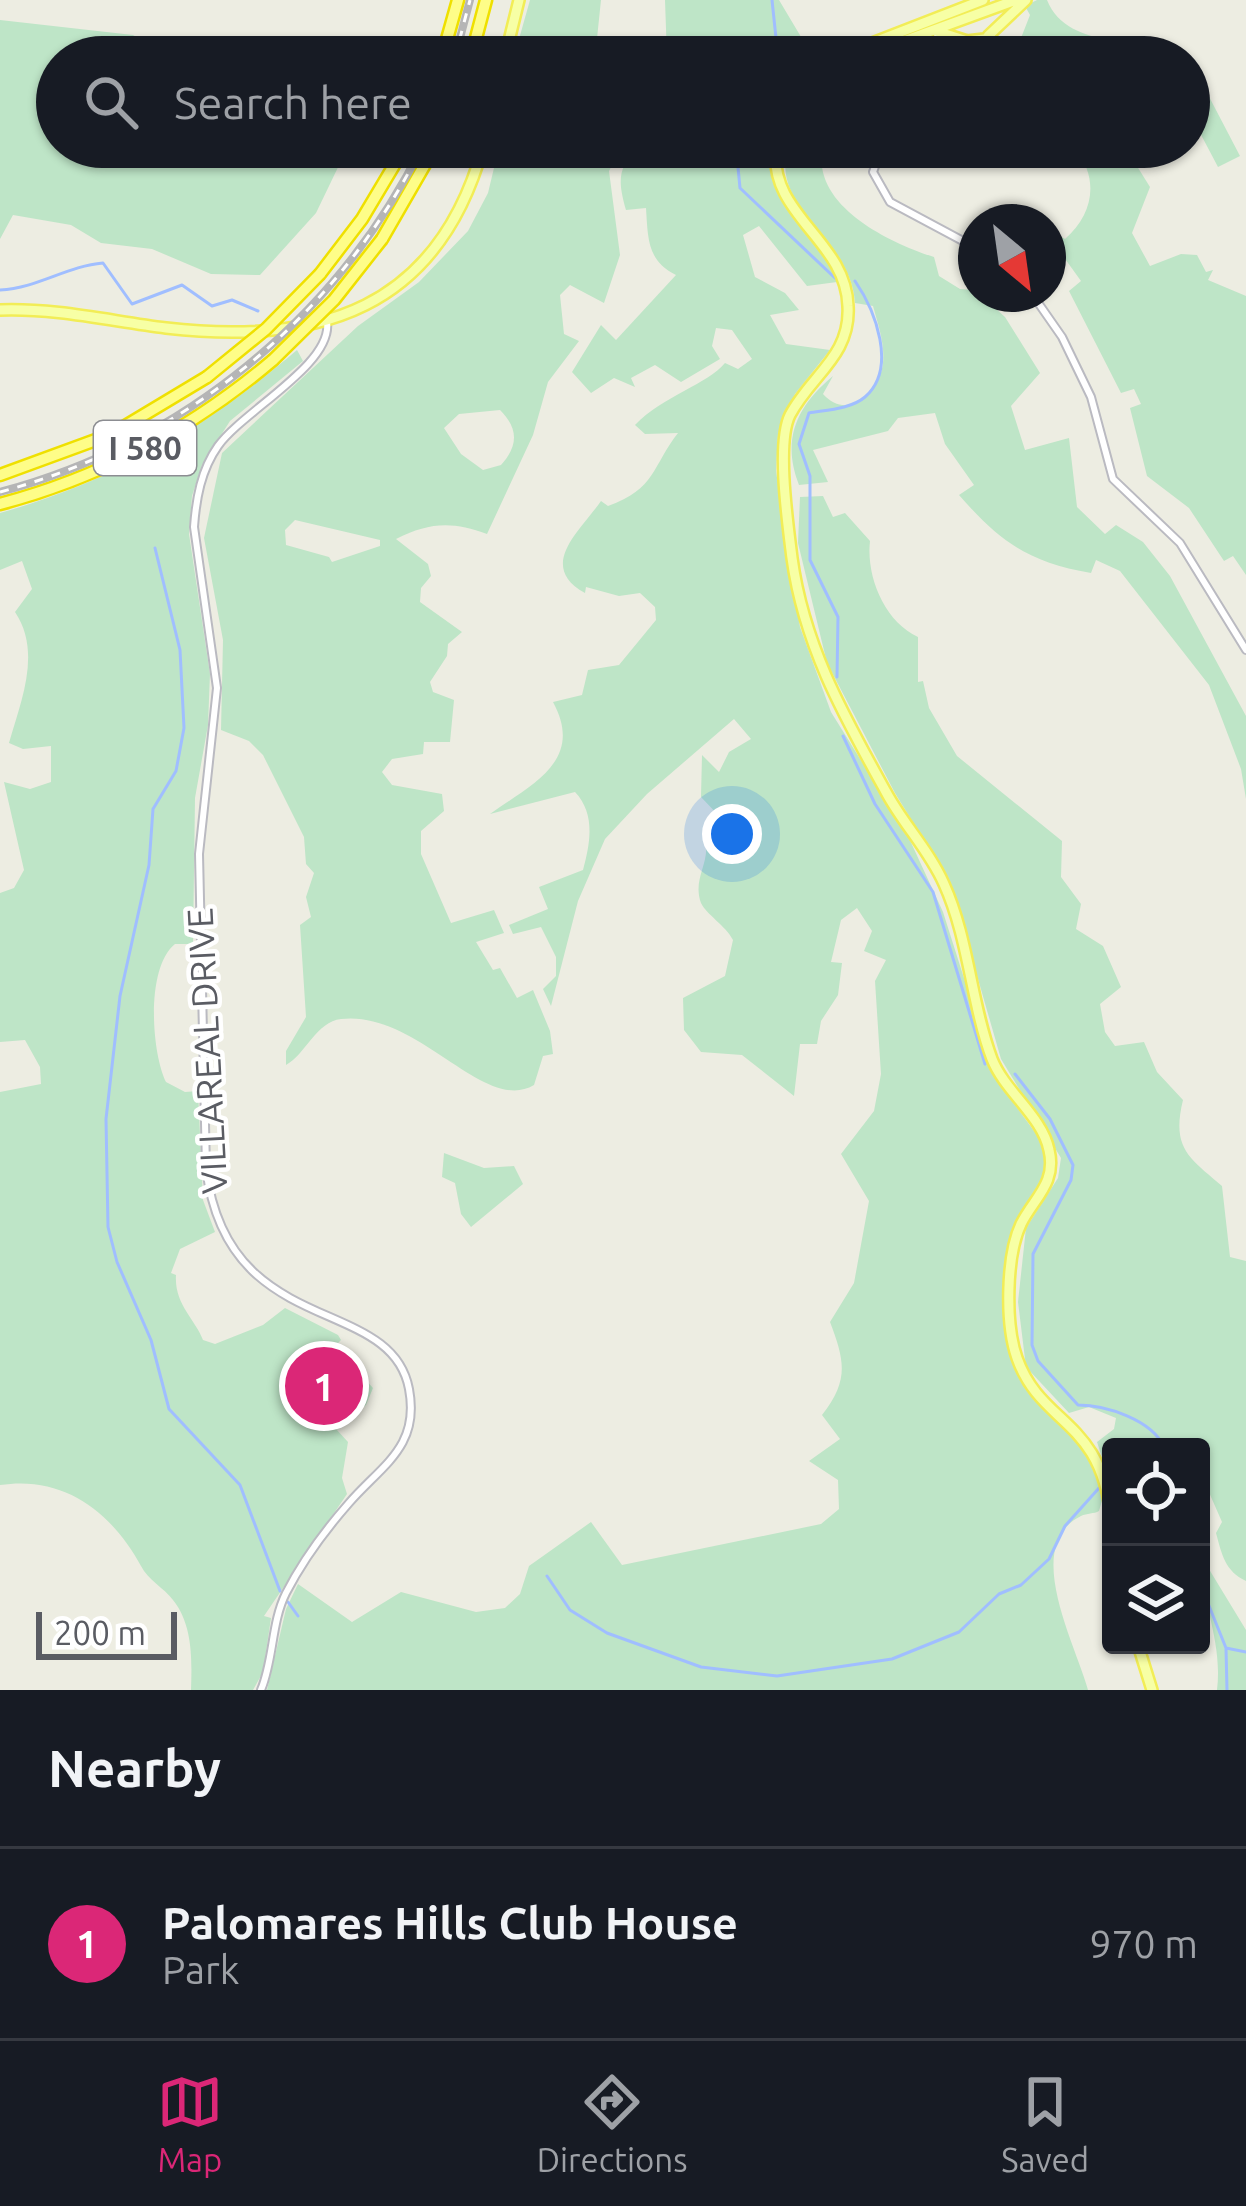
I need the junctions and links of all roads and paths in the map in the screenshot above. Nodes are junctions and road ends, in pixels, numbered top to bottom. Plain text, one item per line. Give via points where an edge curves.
1 (458, 0) edge
2 (486, 0) edge
3 (519, 0) edge
4 (983, 0) edge
5 (1016, 0) edge
6 (1026, 0) edge
7 (998, 3) edge
8 (936, 31) junction
9 (448, 36) edge
10 (477, 36) edge
11 (510, 36) edge
12 (882, 36) edge
13 (920, 36) edge
14 (938, 36) edge
15 (952, 36) edge
16 (988, 36) edge
17 (988, 36) edge
18 (392, 168) edge
19 (423, 168) edge
20 (475, 168) edge
21 (779, 168) edge
22 (874, 168) edge
23 (958, 238) edge
24 (0, 310) edge
25 (1045, 312) edge
26 (327, 322) junction
27 (0, 476) edge
28 (0, 504) edge
29 (1246, 650) edge
30 (1102, 1471) edge
31 (1141, 1654) edge
32 (261, 1690) edge
33 (1152, 1690) edge

1 - 9 highway
2 - 10 highway
3 - 11 main road
4 - 12 main road
5 - 7 main road
6 - 17 main road
7 - 8 main road
7 - 16 street via 1000,21
8 - 13 main road
8 - 14 street
8 - 15 main road
18 - 27 highway, I 580, bridge via 320,274 207,377 102,439
19 - 28 highway, I 580, bridge via 382,238 273,360 142,449
20 - 26 main road via 457,216 420,266 374,304
21 - 30 main road via 784,196 836,261 849,308 841,346 784,430 801,601 822,678 945,887 992,1059 1048,1144 1049,1179 1015,1240 1013,1343 1036,1389 1092,1448
22 - 23 street via 884,196
24 - 26 main road via 199,331
25 - 29 street via 1091,397 1113,479 1180,543
26 - 32 street, VILLAREAL DRIVE via 322,349 216,448 196,501 217,688 199,854 206,1168 213,1208 236,1255 287,1300 384,1345 408,1383 410,1420 394,1461 347,1505 289,1587
31 - 33 main road

